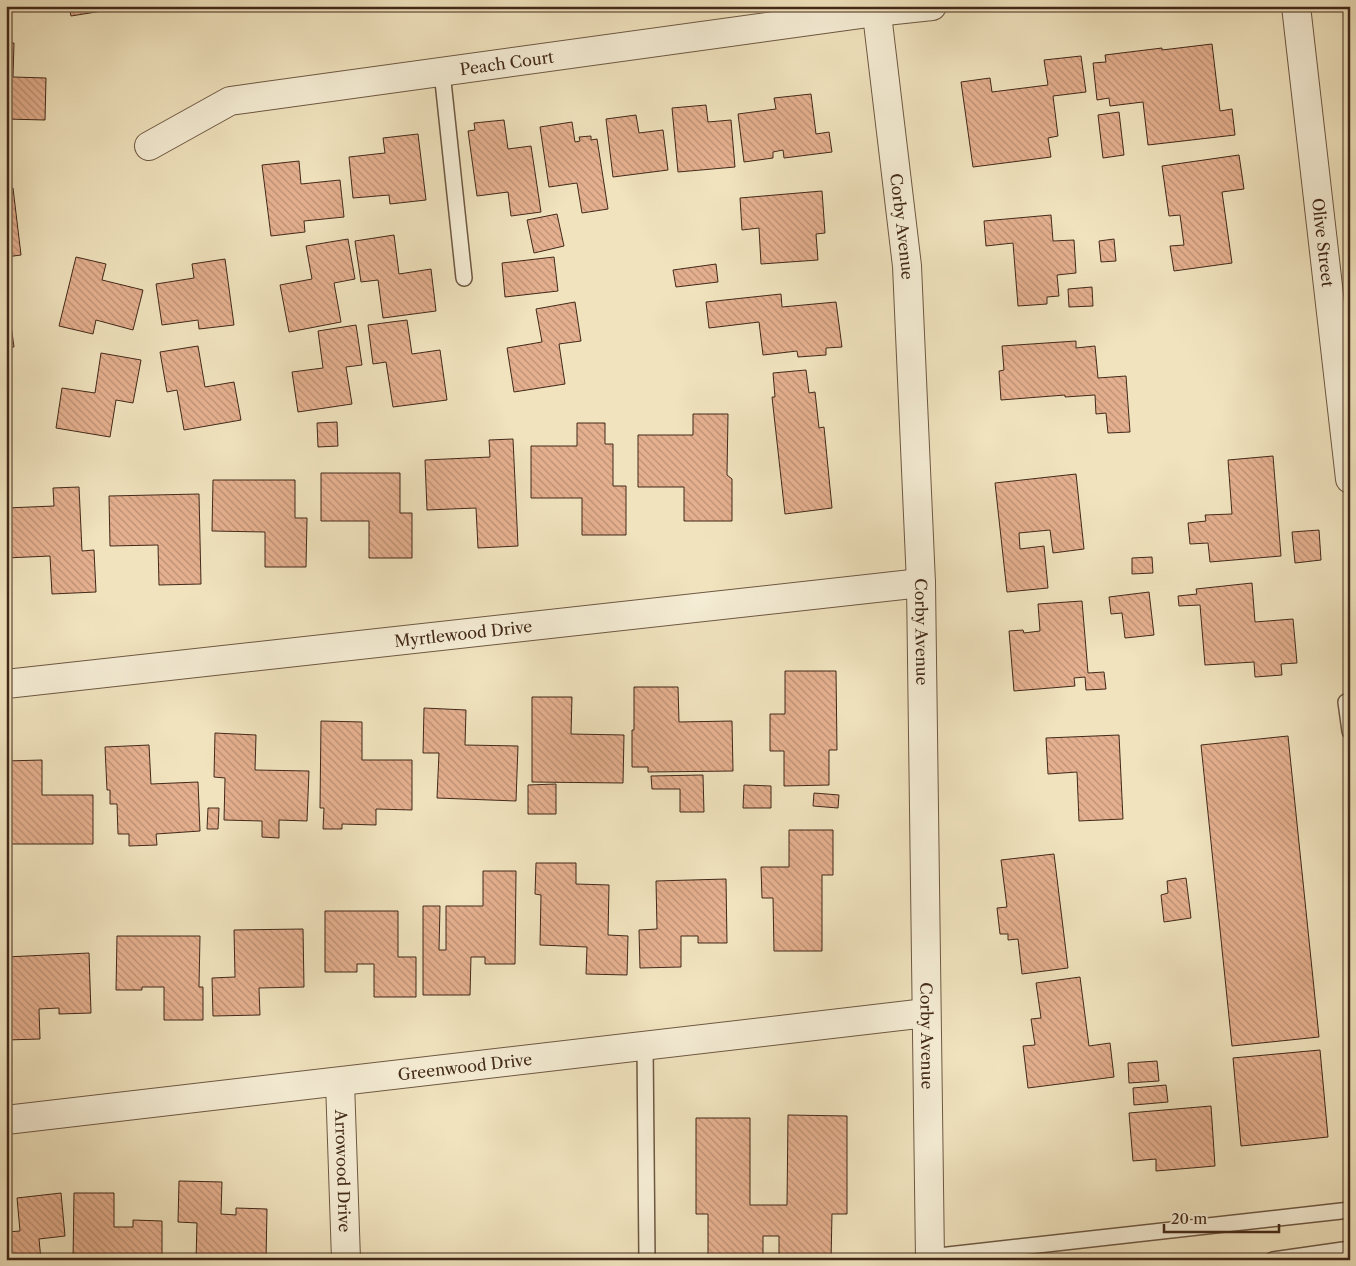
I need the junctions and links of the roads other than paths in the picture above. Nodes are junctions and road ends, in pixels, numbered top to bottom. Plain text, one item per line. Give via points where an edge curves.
1 (932, 6) edge
2 (1296, 6) edge
3 (876, 9) edge
4 (442, 72) junction
5 (149, 146) dead end
6 (464, 278) dead end
7 (1350, 479) edge
8 (921, 583) junction
9 (6, 684) edge
10 (1350, 702) edge
11 (1350, 731) edge
12 (926, 1013) junction
13 (646, 1045) junction
14 (340, 1082) junction
15 (6, 1120) edge
16 (1350, 1210) edge
17 (1350, 1250) edge
18 (930, 1258) edge
19 (346, 1260) edge
20 (647, 1260) edge
21 (1273, 1260) edge

1 - 3 street, Peach Court
2 - 7 street, Olive Street
3 - 4 street, Peach Court
3 - 8 street, Corby Avenue via 906,266
4 - 5 street, Peach Court via 230,101
4 - 6 lane
8 - 9 street, Myrtlewood Drive
8 - 12 street, Corby Avenue
10 - 11 lane via 1346,702
12 - 13 street, Greenwood Drive
12 - 18 street, Corby Avenue
13 - 14 street, Greenwood Drive
13 - 20 lane
14 - 15 street, Greenwood Drive
14 - 19 street, Arrowood Drive
16 - 18 lane
17 - 21 lane

